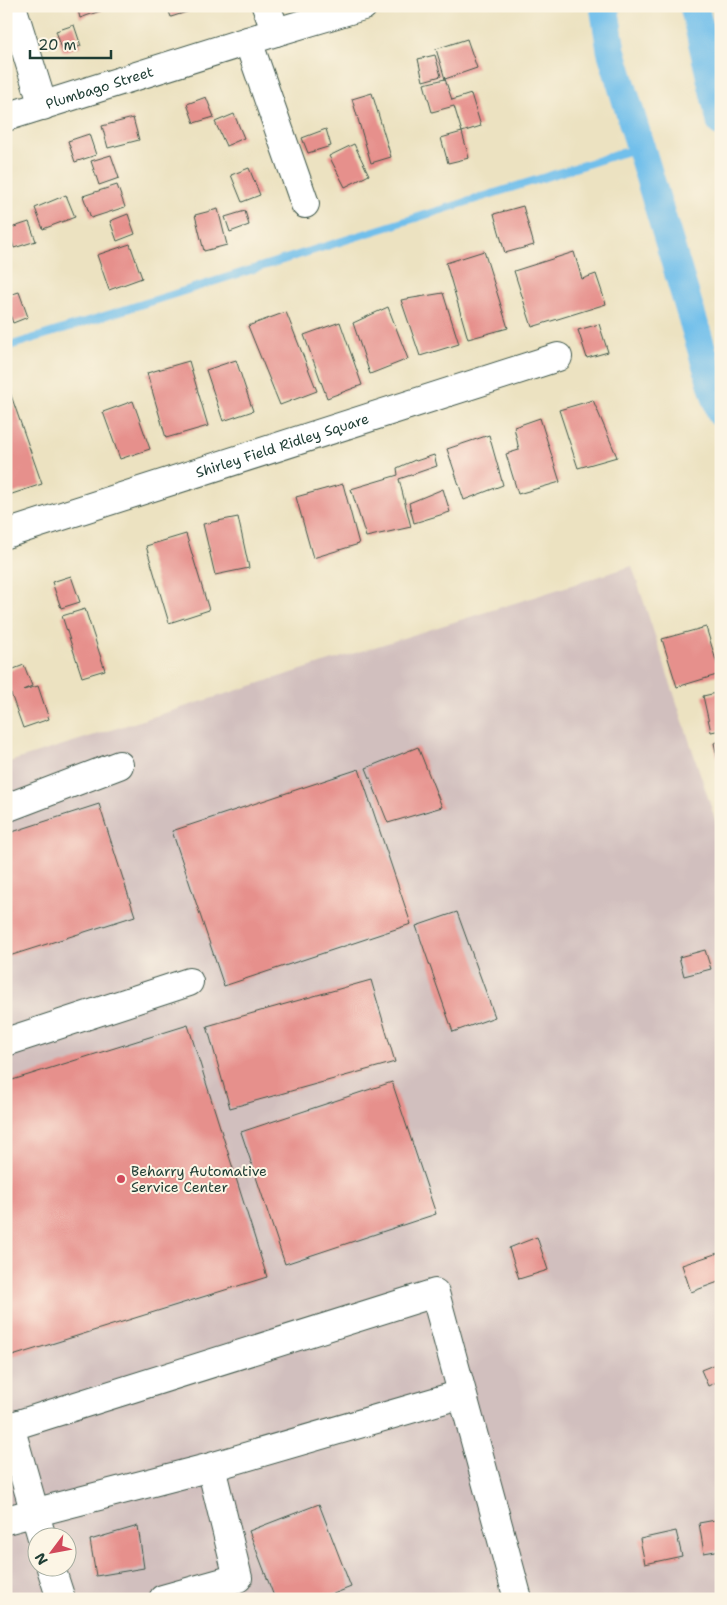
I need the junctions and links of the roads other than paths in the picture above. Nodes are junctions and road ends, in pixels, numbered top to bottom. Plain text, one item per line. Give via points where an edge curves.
1 (12, 6) edge
2 (266, 6) edge
3 (363, 6) edge
4 (276, 32) junction
5 (248, 41) junction
6 (42, 106) junction
7 (6, 117) edge
8 (305, 204) dead end
9 (558, 357) dead end
10 (6, 534) edge
11 (119, 765) dead end
12 (6, 808) edge
13 (189, 982) dead end
14 (6, 1042) edge
15 (462, 1394) junction
16 (8, 1427) edge
17 (211, 1467) junction
18 (6, 1520) edge
19 (38, 1525) edge
20 (54, 1578) edge
21 (61, 1599) edge
22 (162, 1599) edge
23 (518, 1599) edge

1 - 6 street
2 - 4 street
3 - 4 street, Plumbago Street
4 - 5 street, Plumbago Street
5 - 6 street, Plumbago Street
5 - 8 street
6 - 7 street, Plumbago Street
9 - 10 street, Shirley Field Ridley Square
11 - 12 street
13 - 14 street
15 - 16 street via 435,1293
15 - 17 street
15 - 23 street
16 - 19 street
17 - 19 street
17 - 22 street via 238,1578
18 - 19 street
20 - 21 street

